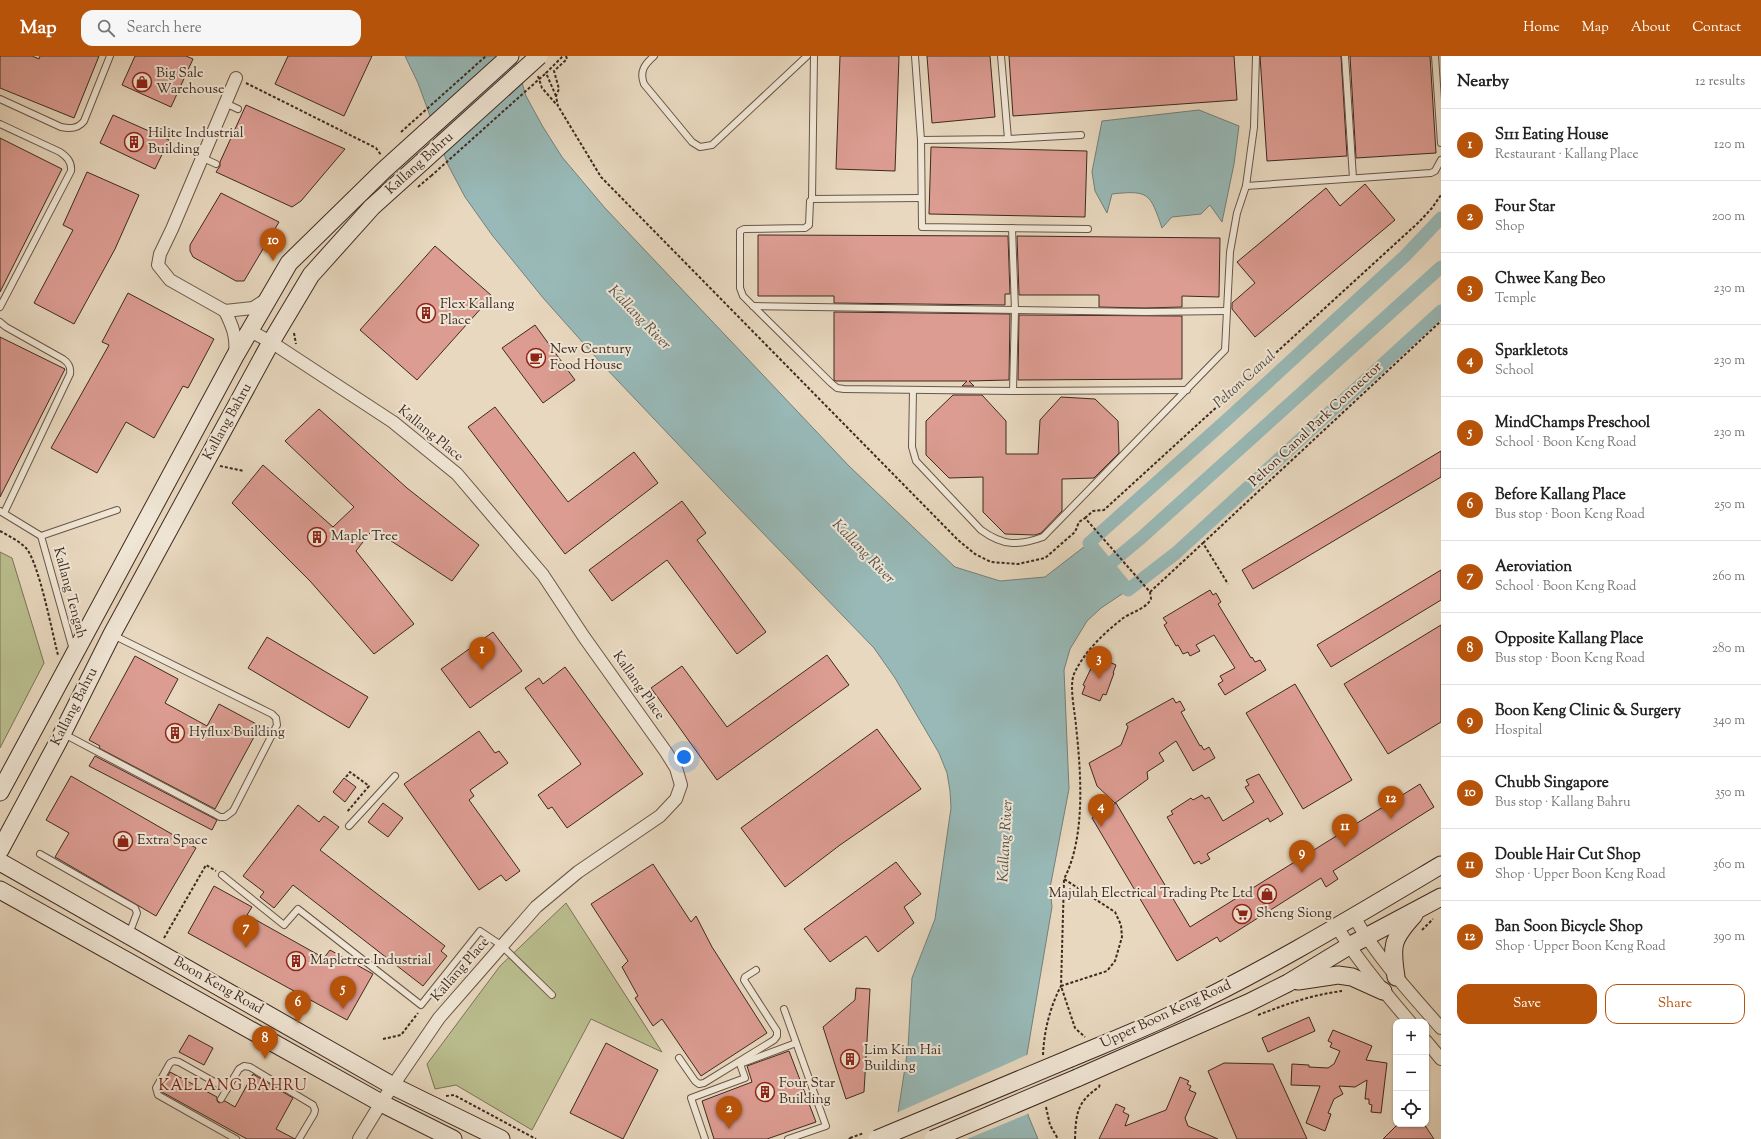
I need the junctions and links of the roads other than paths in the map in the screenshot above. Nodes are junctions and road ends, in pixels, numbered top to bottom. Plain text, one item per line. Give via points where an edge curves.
1 (110, 56) edge
2 (510, 56) edge
3 (539, 56) edge
4 (654, 56) edge
5 (807, 56) edge
6 (814, 56) edge
7 (915, 56) edge
8 (1001, 56) edge
9 (1256, 56) edge
10 (1345, 56) edge
11 (1435, 56) edge
12 (236, 78) road end
13 (0, 100) edge
14 (225, 103) junction
15 (238, 109) dead end
16 (0, 124) edge
17 (1081, 135) dead end
18 (1008, 139) junction
19 (921, 140) junction
20 (1441, 144) edge
21 (201, 157) junction
22 (1441, 160) edge
23 (216, 164) dead end
24 (1353, 178) junction
25 (1246, 186) junction
26 (921, 198) junction
27 (812, 199) junction
28 (1012, 228) junction
29 (1088, 229) dead end
30 (270, 297) junction
31 (753, 306) junction
32 (0, 307) edge
33 (226, 310) junction
34 (1015, 310) junction
35 (1226, 310) junction
36 (0, 322) edge
37 (250, 331) junction
38 (271, 342) junction
39 (235, 356) junction
40 (913, 390) junction
41 (1187, 390) junction
42 (1013, 391) junction
43 (117, 510) dead end
44 (2, 512) edge
45 (41, 536) junction
46 (112, 634) junction
47 (67, 657) junction
48 (62, 733) junction
49 (395, 776) dead end
50 (0, 792) edge
51 (349, 826) dead end
52 (0, 850) edge
53 (40, 854) dead end
54 (0, 862) edge
55 (1441, 865) edge
56 (222, 875) road end
57 (0, 890) edge
58 (1441, 897) edge
59 (1420, 909) junction
60 (1354, 917) junction
61 (1337, 927) junction
62 (129, 936) junction
63 (1365, 937) junction
64 (501, 946) junction
65 (1349, 946) junction
66 (756, 970) dead end
67 (1396, 978) junction
68 (1288, 983) junction
69 (1383, 991) junction
70 (552, 995) dead end
71 (784, 1009) dead end
72 (1407, 1019) edge
73 (1441, 1028) edge
74 (796, 1043) junction
75 (1429, 1045) edge
76 (679, 1058) dead end
77 (1441, 1059) edge
78 (393, 1086) junction
79 (227, 1089) junction
80 (221, 1099) dead end
81 (381, 1103) junction
82 (236, 1139) edge
83 (300, 1139) edge
84 (359, 1139) edge
85 (453, 1139) edge
86 (501, 1139) edge
87 (705, 1139) edge
88 (788, 1139) edge
89 (877, 1139) edge
90 (933, 1139) edge

1 - 13 lane via 84,121 78,126 69,129 61,127
2 - 30 main road, Kallang Bahru via 406,139 289,263
3 - 38 main road, Kallang Bahru, bridge via 426,169 372,207 310,275
4 - 5 lane via 643,70 644,84 692,142 700,147 712,145
6 - 27 lane
7 - 19 lane
8 - 18 lane
9 - 25 lane via 1254,127
10 - 24 lane
11 - 20 lane
12 - 14 street
14 - 15 lane
14 - 21 street
16 - 32 lane via 60,152 68,158 71,167
17 - 18 lane
18 - 19 lane
19 - 26 lane
21 - 23 lane
21 - 33 street via 160,254 158,265 170,280
22 - 24 lane via 1431,173
24 - 25 lane
25 - 35 lane via 1237,214 1230,252
26 - 27 lane
26 - 28 lane via 923,227
27 - 31 lane via 808,227 740,231 740,288 743,296
28 - 29 lane
28 - 34 lane
30 - 33 street, Kallang Bahru via 253,308
30 - 37 main road, Kallang Bahru
31 - 34 lane
31 - 40 lane via 837,388
33 - 39 street, Kallang Bahru via 236,340
34 - 35 lane
34 - 42 lane
35 - 41 lane via 1225,350
36 - 44 lane via 63,359 70,366 70,374
37 - 38 street, Kallang Place
37 - 39 main road, Kallang Bahru
38 - 46 main road, Kallang Bahru
38 - 64 street, Kallang Place via 403,429 457,474 544,575 584,637 666,752 679,776 680,792 660,816 578,872 536,907
39 - 47 main road, Kallang Bahru
40 - 41 lane via 912,447 916,461 981,530 994,539 1010,543 1027,543 1043,537
40 - 42 lane
41 - 42 lane
43 - 45 lane
44 - 45 lane
45 - 47 lane, Kallang Tengah
46 - 48 main road, Kallang Bahru
46 - 48 lane via 272,714 277,725 233,811 225,817 220,817
47 - 50 main road, Kallang Bahru
48 - 52 main road, Kallang Bahru
49 - 51 lane
53 - 62 lane via 135,908 137,913
54 - 62 main road, Boon Keng Road
55 - 60 main road, Upper Boon Keng Road
56 - 64 lane via 284,925 298,909 421,1005 480,930
57 - 81 main road, Boon Keng Road
58 - 59 main road, Upper Boon Keng Road
59 - 63 main road, Upper Boon Keng Road
59 - 67 main road via 1402,928 1397,938 1392,953
60 - 61 main road, Upper Boon Keng Road
60 - 63 street
61 - 65 street
61 - 89 main road, Upper Boon Keng Road, bridge via 1242,980 1168,1017
62 - 78 main road, Boon Keng Road
63 - 65 main road, Upper Boon Keng Road
63 - 67 street
64 - 70 lane
64 - 78 street, Kallang Place via 441,1016
65 - 68 main road, Upper Boon Keng Road
65 - 69 street
66 - 76 lane via 744,980 777,1031 774,1040 699,1084
67 - 73 street
68 - 69 main road via 1338,975 1352,977
68 - 90 main road, Upper Boon Keng Road, bridge via 1248,1003
69 - 72 street
71 - 74 lane
74 - 87 lane via 740,1064 745,1078 691,1098
74 - 88 lane via 826,1126
75 - 77 street
78 - 81 street, Kallang Place
78 - 86 main road, Boon Keng Road
79 - 80 lane
79 - 82 lane via 176,1061 170,1063 156,1086 158,1095 209,1121
79 - 83 lane via 239,1069 247,1066 310,1102 315,1107 314,1114
81 - 84 street, Kallang Place
81 - 85 main road, Boon Keng Road

